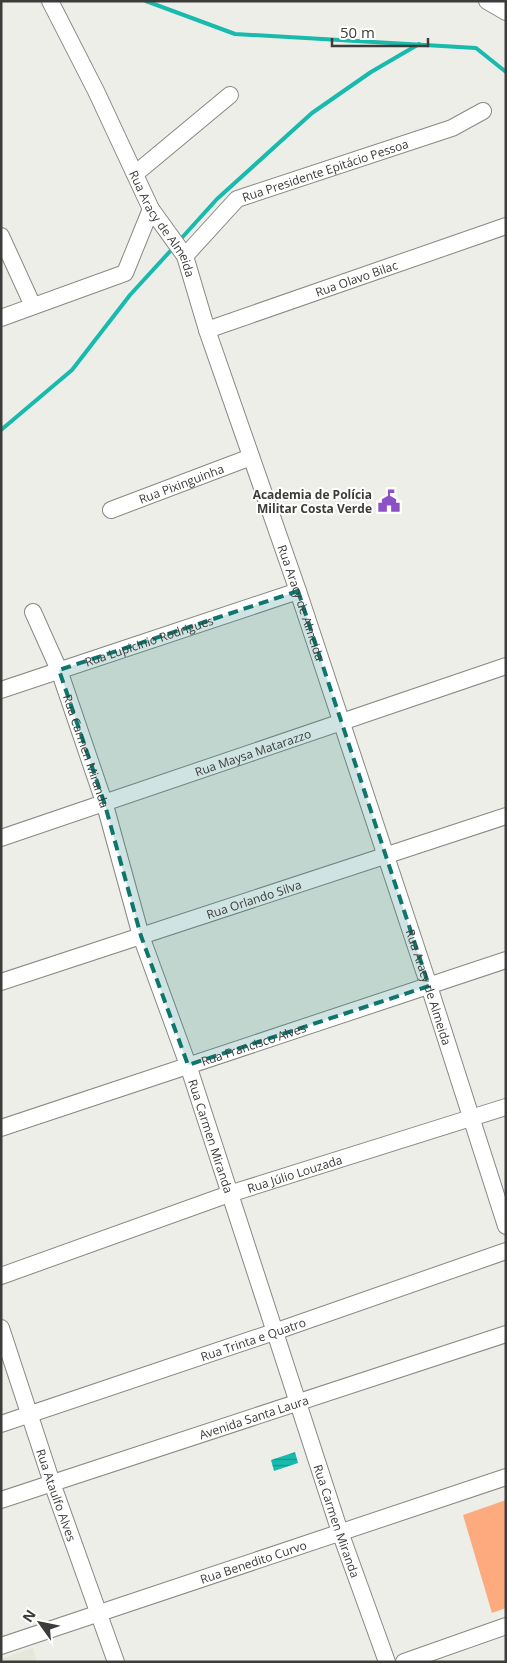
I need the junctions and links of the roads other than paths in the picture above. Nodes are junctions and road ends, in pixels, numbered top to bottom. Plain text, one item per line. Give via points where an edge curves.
1 (50, 1) edge
2 (487, 1) edge
3 (506, 12) edge
4 (230, 95) dead end
5 (483, 111) dead end
6 (135, 174) junction
7 (151, 209) junction
8 (506, 226) edge
9 (1, 236) edge
10 (178, 245) junction
11 (33, 306) junction
12 (1, 318) edge
13 (207, 330) junction
14 (251, 457) junction
15 (111, 510) dead end
16 (298, 591) junction
17 (32, 612) dead end
18 (506, 666) edge
19 (59, 670) junction
20 (1, 690) edge
21 (340, 722) junction
22 (105, 805) junction
23 (506, 816) edge
24 (1, 838) edge
25 (386, 855) junction
26 (141, 936) junction
27 (506, 960) edge
28 (1, 982) edge
29 (429, 986) junction
30 (188, 1066) junction
31 (506, 1107) edge
32 (472, 1119) junction
33 (1, 1128) edge
34 (229, 1194) junction
35 (506, 1226) edge
36 (506, 1251) edge
37 (1, 1276) edge
38 (1, 1328) edge
39 (274, 1332) junction
40 (506, 1334) edge
41 (296, 1402) junction
42 (30, 1415) junction
43 (1, 1424) edge
44 (506, 1477) edge
45 (52, 1483) junction
46 (1, 1500) edge
47 (340, 1532) junction
48 (99, 1613) junction
49 (506, 1626) edge
50 (1, 1646) edge
51 (116, 1662) edge
52 (387, 1662) edge
53 (404, 1662) edge

1 - 6 street, Rua Aracy de Almeida
2 - 3 street
4 - 6 street
5 - 10 street, Rua Presidente Epitácio Pessoa via 452,128 237,199
6 - 7 street, Rua Aracy de Almeida
7 - 10 street, Rua Aracy de Almeida
7 - 11 street via 125,273
8 - 13 street, Rua Olavo Bilac
9 - 11 street
10 - 13 street, Rua Aracy de Almeida
11 - 12 street
13 - 14 street, Rua Aracy de Almeida
14 - 15 street, Rua Pixinguinha
14 - 16 street, Rua Aracy de Almeida
16 - 19 street, Rua Lupicinio Rodrigues
16 - 21 street, Rua Aracy de Almeida
17 - 19 street, Rua Carmen Miranda
18 - 21 street, Rua Maysa Matarazzo
19 - 20 street, Rua Lupicinio Rodrigues
19 - 22 street, Rua Carmen Miranda
21 - 22 street, Rua Maysa Matarazzo
21 - 25 street, Rua Aracy de Almeida
22 - 24 street, Rua Maysa Matarazzo
22 - 26 street, Rua Carmen Miranda
23 - 25 street, Rua Orlando Silva
25 - 26 street, Rua Orlando Silva
25 - 29 street, Rua Aracy de Almeida
26 - 28 street, Rua Orlando Silva
26 - 30 street, Rua Carmen Miranda
27 - 29 street, Rua Francisco Alves
29 - 30 street, Rua Francisco Alves
29 - 32 street, Rua Aracy de Almeida
30 - 33 street, Rua Francisco Alves
30 - 34 street, Rua Carmen Miranda
31 - 32 street, Rua Júlio Louzada
32 - 34 street, Rua Júlio Louzada
32 - 35 street, Rua Aracy de Almeida
34 - 37 street, Rua Júlio Louzada
34 - 39 street, Rua Carmen Miranda
36 - 39 street, Rua Trinta e Quatro
38 - 42 street, Rua Ataulfo Alves
39 - 41 street, Rua Carmen Miranda
39 - 42 street, Rua Trinta e Quatro
40 - 41 street, Avenida Santa Laura
41 - 45 street, Avenida Santa Laura
41 - 47 street, Rua Carmen Miranda
42 - 43 street, Rua Trinta e Quatro
42 - 45 street, Rua Ataulfo Alves
44 - 47 street, Rua Benedito Curvo
45 - 46 street, Avenida Santa Laura
45 - 48 street, Rua Ataulfo Alves
47 - 48 street, Rua Benedito Curvo
47 - 52 street, Rua Carmen Miranda
48 - 50 street, Rua Benedito Curvo
48 - 51 street, Rua Ataulfo Alves
49 - 53 street

